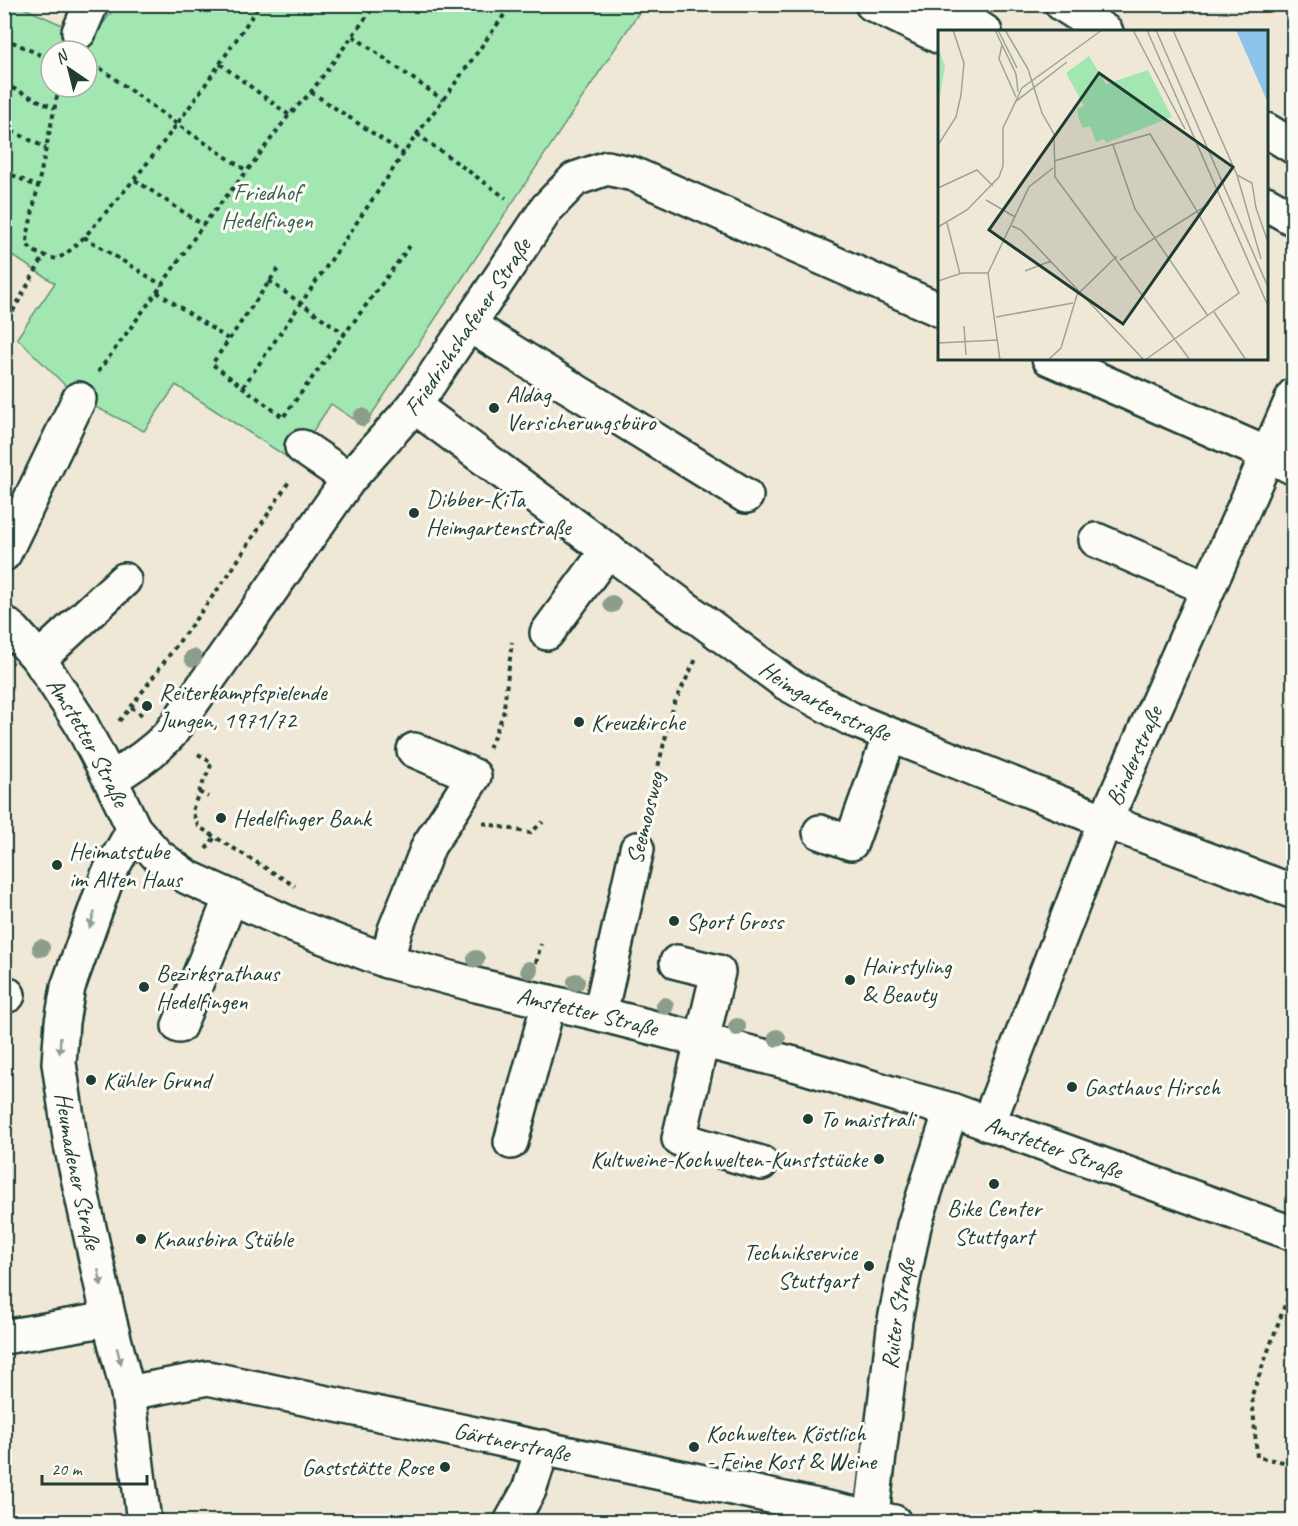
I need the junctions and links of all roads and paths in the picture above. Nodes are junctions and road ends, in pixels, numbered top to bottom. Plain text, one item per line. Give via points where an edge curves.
1 (260, 4) edge
2 (376, 4) edge
3 (512, 4) edge
4 (872, 4) edge
5 (941, 4) edge
6 (1062, 4) edge
7 (982, 30) edge
8 (1103, 30) edge
9 (86, 32) edge
10 (354, 36) junction
11 (938, 37) edge
12 (4, 38) edge
13 (39, 54) edge
14 (220, 64) junction
15 (4, 84) edge
16 (311, 92) junction
17 (56, 99) edge
18 (443, 100) junction
19 (54, 108) junction
20 (289, 116) junction
21 (177, 124) junction
22 (4, 127) edge
23 (1268, 131) edge
24 (417, 134) junction
25 (46, 147) junction
26 (1293, 147) edge
27 (404, 154) junction
28 (4, 171) edge
29 (247, 171) junction
30 (135, 180) junction
31 (38, 187) junction
32 (506, 198) dead end
33 (1268, 203) edge
34 (1293, 219) edge
35 (203, 225) junction
36 (84, 237) junction
37 (412, 243) dead end
38 (44, 256) junction
39 (278, 269) dead end
40 (269, 281) junction
41 (162, 285) junction
42 (157, 292) junction
43 (301, 304) junction
44 (938, 310) edge
45 (469, 325) junction
46 (4, 327) edge
47 (345, 334) junction
48 (228, 339) junction
49 (1053, 360) edge
50 (243, 387) junction
51 (1293, 395) edge
52 (79, 399) joint
53 (414, 406) junction
54 (284, 417) junction
55 (305, 450) junction
56 (1280, 461) edge
57 (349, 479) junction
58 (746, 496) dead end
59 (1096, 540) dead end
60 (608, 550) junction
61 (4, 554) edge
62 (124, 580) dead end
63 (1208, 588) junction
64 (4, 623) edge
65 (711, 629) junction
66 (547, 633) joint
67 (39, 659) junction
68 (890, 735) junction
69 (95, 748) junction
70 (414, 750) dead end
71 (474, 776) junction
72 (110, 779) junction
73 (199, 792) dead end
74 (208, 797) dead end
75 (449, 815) junction
76 (195, 819) dead end
77 (543, 822) dead end
78 (1105, 822) junction
79 (134, 830) junction
80 (820, 832) dead end
81 (637, 849) joint
82 (280, 876) dead end
83 (1293, 892) edge
84 (231, 897) junction
85 (541, 944) dead end
86 (387, 961) junction
87 (677, 962) dead end
88 (536, 963) dead end
89 (549, 1002) junction
90 (600, 1014) junction
91 (179, 1026) dead end
92 (702, 1040) junction
93 (951, 1110) junction
94 (988, 1124) junction
95 (511, 1142) dead end
96 (761, 1163) dead end
97 (1293, 1234) edge
98 (1293, 1280) edge
99 (109, 1319) junction
100 (4, 1337) edge
101 (128, 1393) junction
102 (543, 1447) junction
103 (1293, 1464) edge
104 (879, 1520) edge
105 (144, 1521) edge
106 (511, 1521) edge

1 - 14 path
2 - 10 path
3 - 18 path
4 - 11 main road
5 - 7 main road
6 - 8 main road
9 - 21 path
10 - 16 path
10 - 18 path
12 - 13 path
14 - 20 path
14 - 21 path
15 - 19 path
16 - 20 path
16 - 27 path
17 - 19 path
18 - 24 path
19 - 25 path
20 - 29 path
21 - 29 path
21 - 30 path
22 - 25 path
23 - 26 main road
24 - 27 path
24 - 32 path
25 - 31 path
27 - 43 path
28 - 31 path
29 - 35 path
30 - 35 path
30 - 36 path
31 - 38 path via 27,243
33 - 34 main road
35 - 41 path
36 - 38 path via 57,259
36 - 41 path
37 - 47 path
38 - 46 path
39 - 40 path
40 - 43 path
40 - 48 path
41 - 42 path
42 - 48 path
42 - 52 path
43 - 47 path
43 - 50 path
44 - 45 main road, Friedrichshafener Straße via 633,174 607,168 575,179 547,208
45 - 53 main road, Friedrichshafener Straße
45 - 58 main road
47 - 54 path
48 - 50 path via 212,364
49 - 56 main road
50 - 54 path
51 - 56 main road, Binderstraße
52 - 61 main road
53 - 57 main road, Friedrichshafener Straße
53 - 60 main road, Heimgartenstraße
54 - 55 path via 283,435
55 - 57 main road
55 - 69 path via 229,574 131,707
56 - 63 main road, Binderstraße
57 - 72 main road, Friedrichshafener Straße via 170,734 154,751
59 - 63 main road
60 - 65 main road, Heimgartenstraße
60 - 66 main road
62 - 67 main road
63 - 78 main road, Binderstraße
64 - 67 main road, Amstetter Straße
65 - 68 main road, Heimgartenstraße via 786,683 851,719
65 - 81 path, Seemoosweg via 674,704
66 - 71 path via 512,640 503,715
67 - 69 main road, Amstetter Straße
68 - 78 main road, Heimgartenstraße
68 - 80 main road via 851,843
69 - 72 main road, Amstetter Straße
70 - 71 main road
71 - 75 main road
72 - 79 main road, Amstetter Straße
73 - 74 path
75 - 77 path via 530,833
75 - 86 main road via 429,845 395,930
76 - 82 path via 213,839
78 - 83 main road, Heimgartenstraße
78 - 94 main road, Binderstraße
79 - 84 main road, Amstetter Straße via 157,855 187,877
79 -> 99 main road, Heumadener Straße via 108,876 68,987 59,1063 71,1145
81 - 90 main road, Seemoosweg
84 - 86 main road, Amstetter Straße
84 - 91 main road
85 - 88 path
86 - 89 main road, Amstetter Straße
87 - 92 main road via 718,972
89 - 90 main road, Amstetter Straße
89 - 95 main road
90 - 92 main road, Amstetter Straße
92 - 93 main road, Amstetter Straße
92 - 96 main road via 679,1139
93 - 94 main road, Amstetter Straße
93 - 104 main road, Ruiter Straße via 914,1226 895,1320
94 - 97 main road, Amstetter Straße
98 - 103 path via 1252,1395 1257,1457
99 - 100 main road
99 -> 101 main road, Heumadener Straße
101 - 102 main road, Gärtnerstraße via 208,1378
101 - 105 main road, Heumadener Straße
102 - 104 main road, Gärtnerstraße
102 - 106 main road via 529,1490

